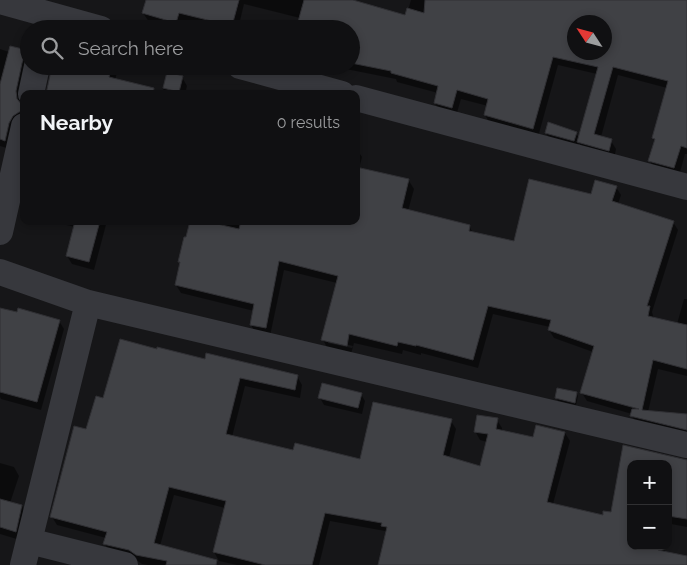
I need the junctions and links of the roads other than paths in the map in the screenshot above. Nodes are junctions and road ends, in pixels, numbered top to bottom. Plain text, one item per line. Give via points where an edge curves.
1 (0, 1) edge
2 (49, 14) edge
3 (70, 20) edge
4 (35, 75) edge
5 (273, 75) edge
6 (32, 90) edge
7 (327, 90) edge
8 (360, 99) edge
9 (20, 144) edge
10 (687, 187) edge
11 (0, 232) edge
12 (0, 272) edge
13 (88, 303) junction
14 (687, 445) edge
15 (26, 553) edge
16 (126, 565) edge

1 - 2 street
2 - 3 street
4 - 6 street
5 - 7 street
8 - 10 street
9 - 11 street
12 - 13 street
13 - 14 street
13 - 15 street
15 - 16 street

